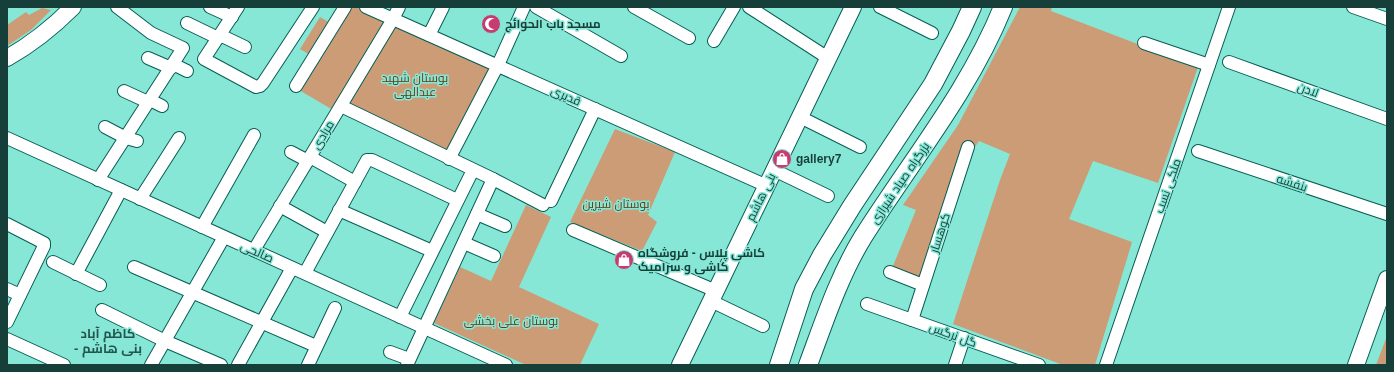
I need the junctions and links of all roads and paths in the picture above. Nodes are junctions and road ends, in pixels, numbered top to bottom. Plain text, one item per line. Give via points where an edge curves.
1 (117, 7) edge
2 (210, 7) edge
3 (313, 7) edge
4 (345, 7) edge
5 (366, 7) edge
6 (398, 7) edge
7 (442, 7) edge
8 (524, 7) edge
9 (536, 7) edge
10 (634, 7) edge
11 (734, 7) edge
12 (749, 7) edge
13 (853, 7) edge
14 (880, 7) edge
15 (972, 7) edge
16 (1003, 7) edge
17 (1229, 7) edge
18 (1353, 7) edge
19 (68, 8) edge
20 (235, 12) edge
21 (393, 19) junction
22 (1387, 19) edge
23 (187, 23) dead end
24 (932, 33) dead end
25 (429, 35) junction
26 (219, 36) junction
27 (689, 38) dead end
28 (714, 41) dead end
29 (1144, 43) dead end
30 (245, 47) dead end
31 (621, 56) dead end
32 (7, 58) edge
33 (148, 58) dead end
34 (828, 58) junction
35 (1229, 62) dead end
36 (498, 65) junction
37 (1210, 65) junction
38 (172, 66) junction
39 (187, 71) dead end
40 (296, 86) dead end
41 (124, 91) dead end
42 (149, 101) junction
43 (162, 106) dead end
44 (341, 106) junction
45 (595, 109) junction
46 (800, 118) junction
47 (1387, 118) edge
48 (105, 127) dead end
49 (254, 135) dead end
50 (7, 138) edge
51 (180, 138) dead end
52 (131, 140) junction
53 (860, 147) dead end
54 (968, 147) dead end
55 (1198, 151) dead end
56 (291, 152) dead end
57 (309, 159) junction
58 (449, 159) junction
59 (472, 170) junction
60 (774, 170) junction
61 (493, 179) junction
62 (98, 180) junction
63 (355, 182) junction
64 (767, 186) junction
65 (121, 190) junction
66 (828, 196) dead end
67 (140, 199) junction
68 (457, 200) junction
69 (280, 206) junction
70 (339, 210) junction
71 (477, 214) junction
72 (1387, 214) edge
73 (7, 224) edge
74 (505, 226) dead end
75 (202, 227) junction
76 (573, 230) dead end
77 (327, 232) junction
78 (224, 237) junction
79 (464, 243) junction
80 (254, 250) junction
81 (432, 251) junction
82 (494, 256) dead end
83 (53, 262) dead end
84 (134, 267) dead end
85 (292, 268) junction
86 (890, 272) dead end
87 (305, 273) junction
88 (76, 274) junction
89 (1387, 279) edge
90 (100, 285) dead end
91 (923, 285) junction
92 (7, 289) edge
93 (193, 292) junction
94 (20, 295) junction
95 (713, 296) junction
96 (867, 304) dead end
97 (335, 308) dead end
98 (102, 310) dead end
99 (400, 317) junction
100 (912, 320) junction
101 (7, 322) edge
102 (262, 322) junction
103 (763, 326) dead end
104 (424, 328) junction
105 (964, 338) junction
106 (7, 339) edge
107 (165, 341) junction
108 (316, 346) junction
109 (390, 352) dead end
110 (408, 362) edge
111 (64, 365) edge
112 (151, 365) edge
113 (220, 365) edge
114 (238, 365) edge
115 (308, 365) edge
116 (506, 365) edge
117 (680, 365) edge
118 (779, 365) edge
119 (808, 365) edge
120 (955, 365) edge
121 (1039, 365) edge
122 (1106, 365) edge
123 (1356, 365) edge

1 - 38 street via 151,33 183,48
2 - 20 street
3 - 26 street via 260,86 204,59
4 - 40 street
5 - 21 street, قدیری
6 - 21 street, مرادی
7 - 25 street
8 - 36 street
9 - 31 street
10 - 27 street
11 - 28 street
12 - 34 street
13 - 34 main road, بنی هاشم
14 - 24 street
15 - 118 highway via 933,84 852,206 804,289
16 - 119 highway, بزرگراه صیاد شیرازی via 974,69 863,238 837,289
17 - 37 street, ملکی نسب
18 - 22 street
19 - 32 main road via 56,24
20 - 26 street
21 - 25 street, قدیری
21 - 44 street, مرادی
23 - 26 street
25 - 36 street, قدیری
26 - 30 street
29 - 37 street
33 - 38 street
34 - 46 main road, بنی هاشم
35 - 47 street, لادن
36 - 45 street, قدیری
36 - 58 street
37 - 122 street, ملکی نسب
38 - 39 street
38 - 42 street
41 - 42 street
42 - 43 street
42 - 52 street
44 - 57 street, مرادی
44 - 58 street
45 - 61 street via 547,203
45 - 64 street, قدیری
46 - 53 street
46 - 60 main road, بنی هاشم
48 - 52 street
49 - 75 street
50 - 62 street, صالحی
51 - 67 street
52 - 62 street
54 - 91 street, کوهسار
55 - 72 street, بنفشه
56 - 57 street
57 - 63 street
57 - 69 street, مرادی
58 - 59 street
59 - 61 street
59 - 68 street
60 - 64 main road, بنی هاشم
60 - 66 street
61 - 71 street
62 - 65 street, صالحی
63 - 68 street via 367,160 372,160
63 - 70 street
64 - 95 main road, بنی هاشم
65 - 67 street, صالحی
65 - 88 street
67 - 75 street, صالحی
68 - 81 street
69 - 77 street
69 - 80 street, مرادی
70 - 77 street
70 - 81 street
71 - 74 street
71 - 79 street
73 - 94 street via 44,242
75 - 78 street, صالحی
76 - 95 street
77 - 87 street
78 - 80 street, صالحی
78 - 93 street
79 - 82 street
79 - 104 street
80 - 85 street, صالحی
81 - 99 street
83 - 88 street
84 - 93 street
85 - 87 street, صالحی
85 - 102 street
86 - 91 street
87 - 99 street, صالحی
88 - 90 street
89 - 123 main road
91 - 100 street, کوهسار
92 - 94 street
93 - 102 street
93 - 107 street
94 - 101 street
95 - 103 street
95 - 117 main road, بنی هاشم
96 - 100 street, گل نرگس
97 - 108 street
98 - 107 street
99 - 104 street, صالحی
100 - 105 street, گل نرگس
102 - 108 street
102 - 114 street
104 - 110 street
104 - 116 street, صالحی
105 - 120 street
105 - 121 street, گل نرگس
106 - 111 street
107 - 112 street
107 - 113 street
108 - 115 street
109 - 110 street

